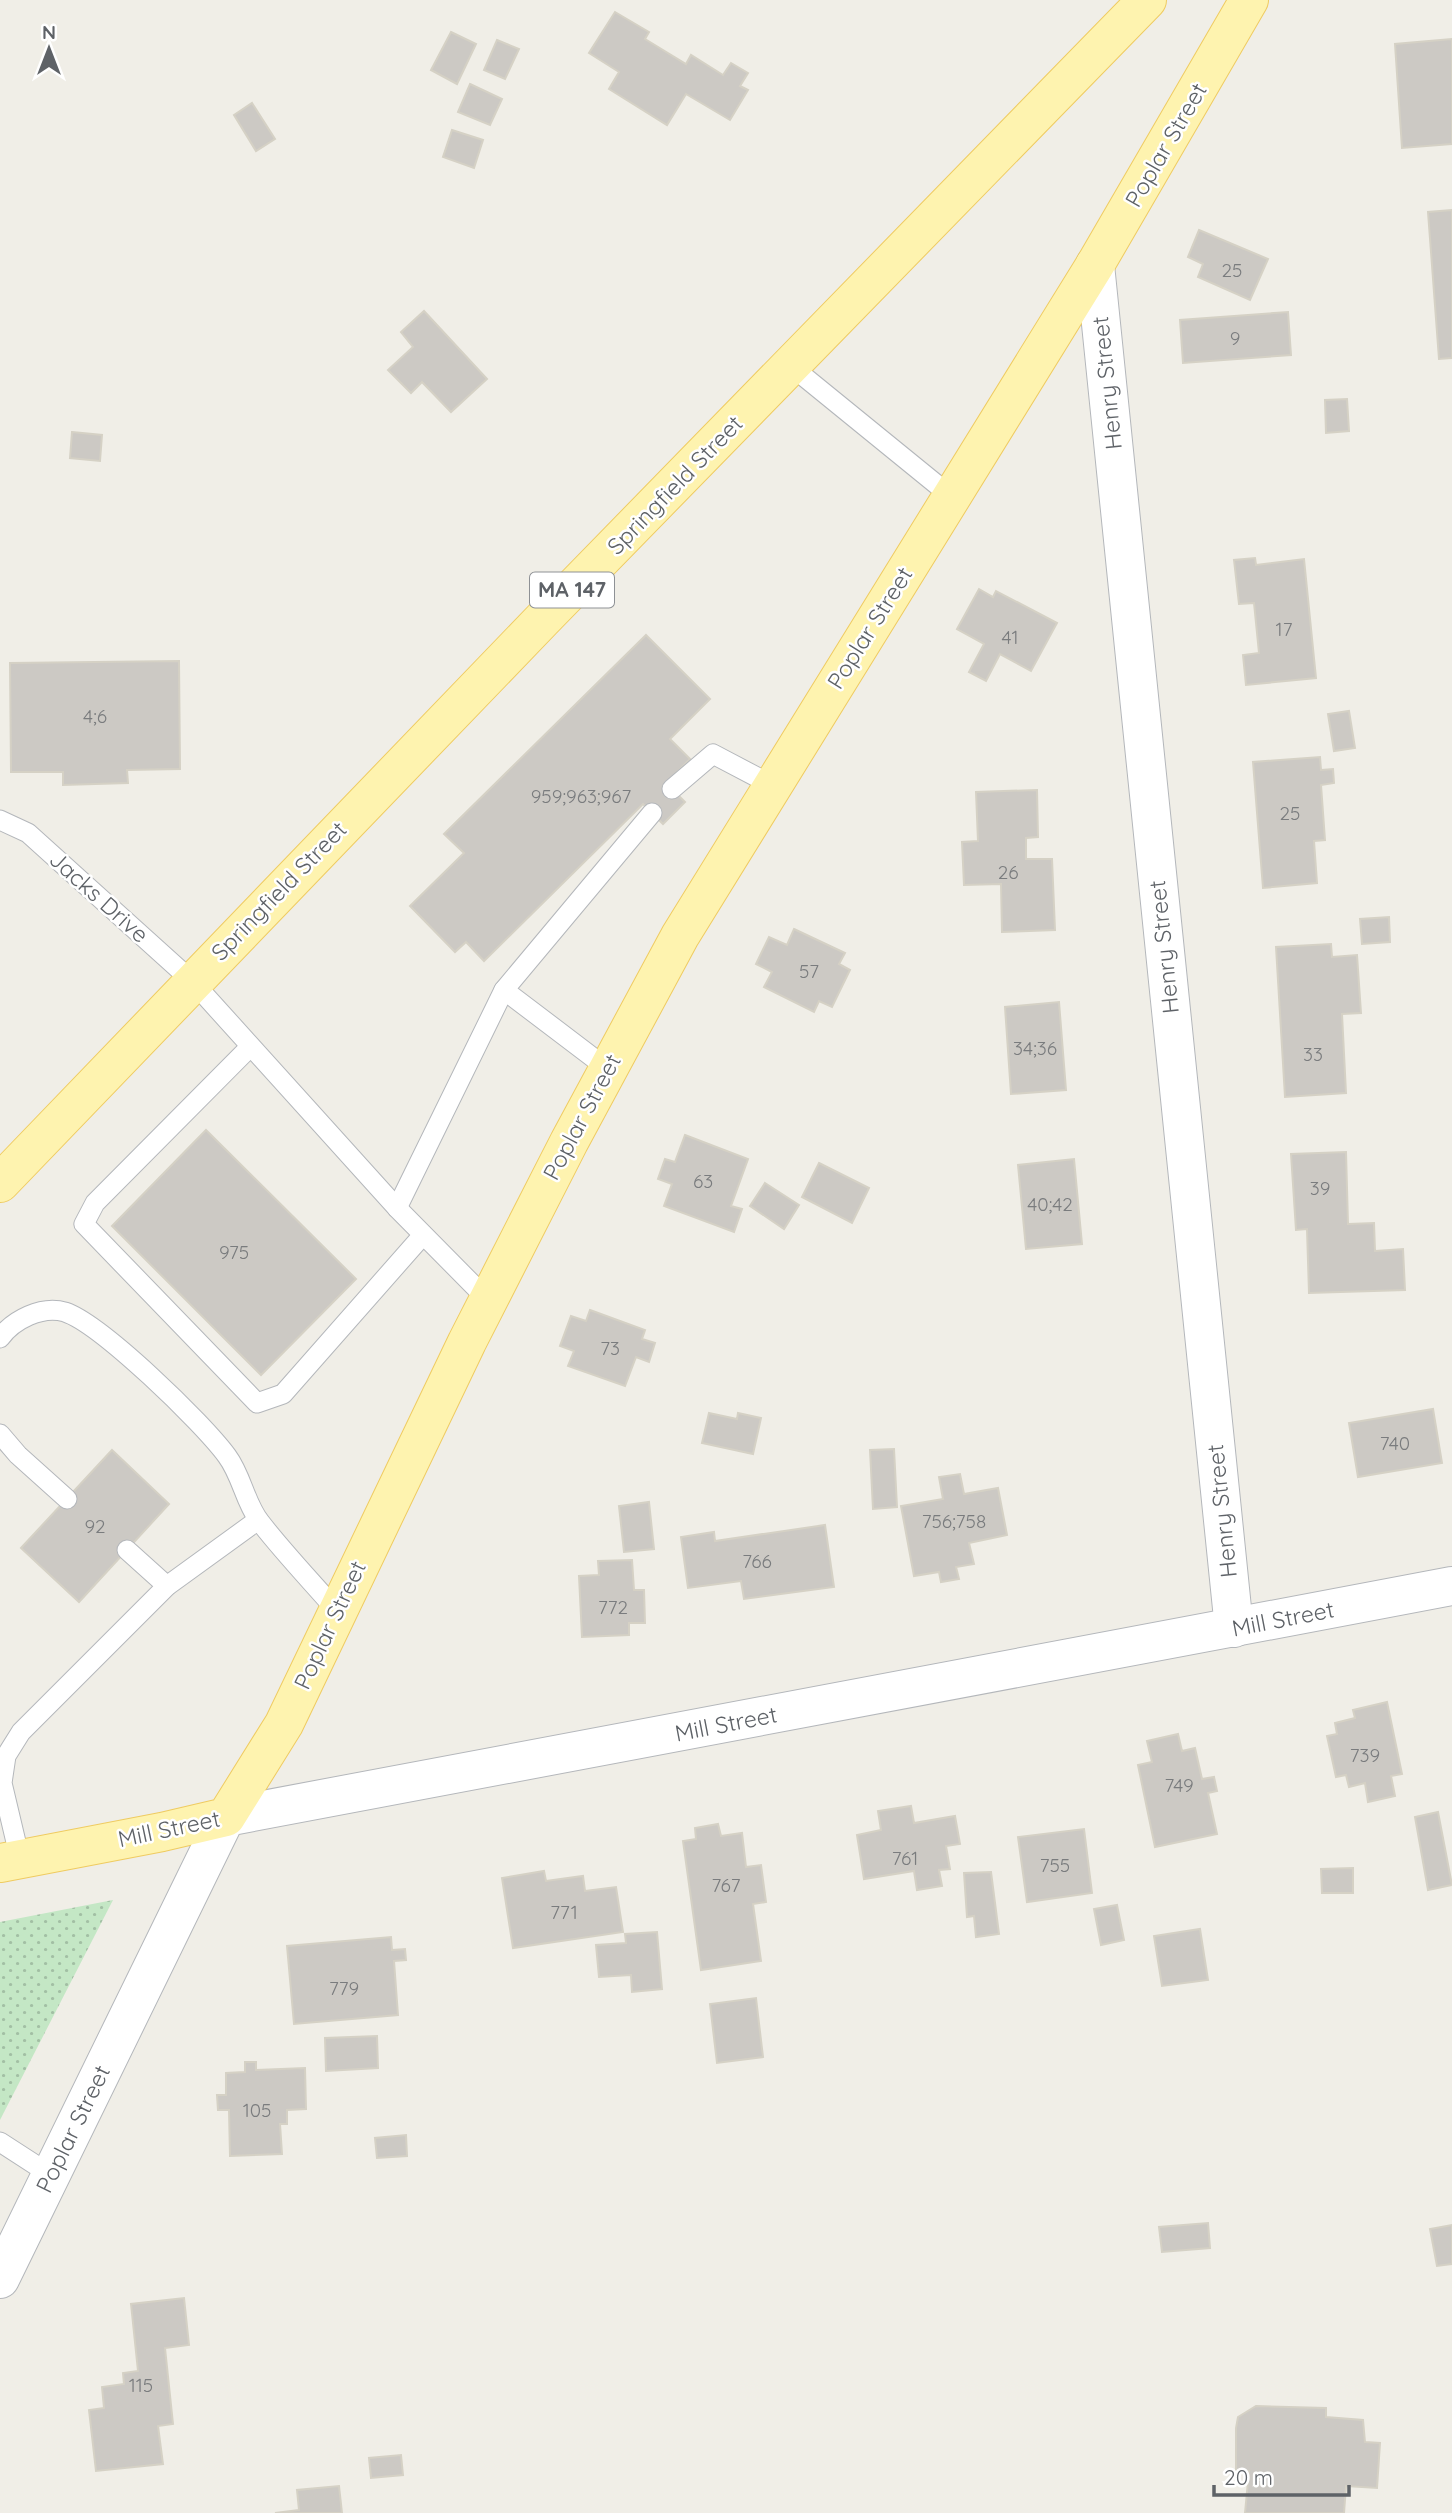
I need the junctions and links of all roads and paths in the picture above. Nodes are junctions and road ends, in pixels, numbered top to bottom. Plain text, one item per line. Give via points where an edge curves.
1 (1147, 0) edge
2 (1249, 0) edge
3 (1095, 265) junction
4 (790, 366) junction
5 (952, 497) junction
6 (772, 785) junction
7 (672, 789) dead end
8 (652, 813) dead end
9 (0, 820) edge
10 (192, 981) junction
11 (504, 990) junction
12 (250, 1047) junction
13 (608, 1069) junction
14 (0, 1183) edge
15 (397, 1208) junction
16 (423, 1235) junction
17 (488, 1300) junction
18 (0, 1338) edge
19 (0, 1434) edge
20 (67, 1499) dead end
21 (258, 1520) junction
22 (127, 1550) dead end
23 (167, 1586) junction
24 (1452, 1586) edge
25 (337, 1611) junction
26 (1234, 1628) junction
27 (226, 1817) junction
28 (10, 1861) edge
29 (0, 2142) edge
30 (51, 2175) junction
31 (0, 2279) edge

1 - 4 main road, Springfield Street / MA 147
2 - 3 main road, Poplar Street
3 - 5 main road, Poplar Street
3 - 26 street, Henry Street
4 - 5 lane
4 - 10 main road, Springfield Street / MA 147
5 - 6 main road, Poplar Street
6 - 7 lane via 713,754
6 - 13 main road, Poplar Street via 680,936
8 - 11 lane
9 - 10 lane, Jacks Drive via 29,833
10 - 12 lane, Jacks Drive
10 - 14 main road, Springfield Street / MA 147
11 - 13 lane
11 - 15 lane
12 - 15 lane, Jacks Drive
12 - 16 lane via 95,1203 85,1224 257,1403 283,1394
13 - 17 main road, Poplar Street
15 - 16 lane, Jacks Drive
16 - 17 lane, Jacks Drive
17 - 25 main road, Poplar Street
18 - 21 lane via 20,1320 45,1311 63,1311 84,1321 150,1377 226,1454
19 - 20 lane
21 - 23 lane
21 - 25 lane
22 - 23 lane
23 - 28 lane via 21,1732 6,1756 2,1783
24 - 26 street, Mill Street
25 - 27 main road, Poplar Street via 284,1724
26 - 27 street, Mill Street
27 - 28 main road, Mill Street
27 - 30 street, Poplar Street
29 - 30 lane
30 - 31 street, Poplar Street

